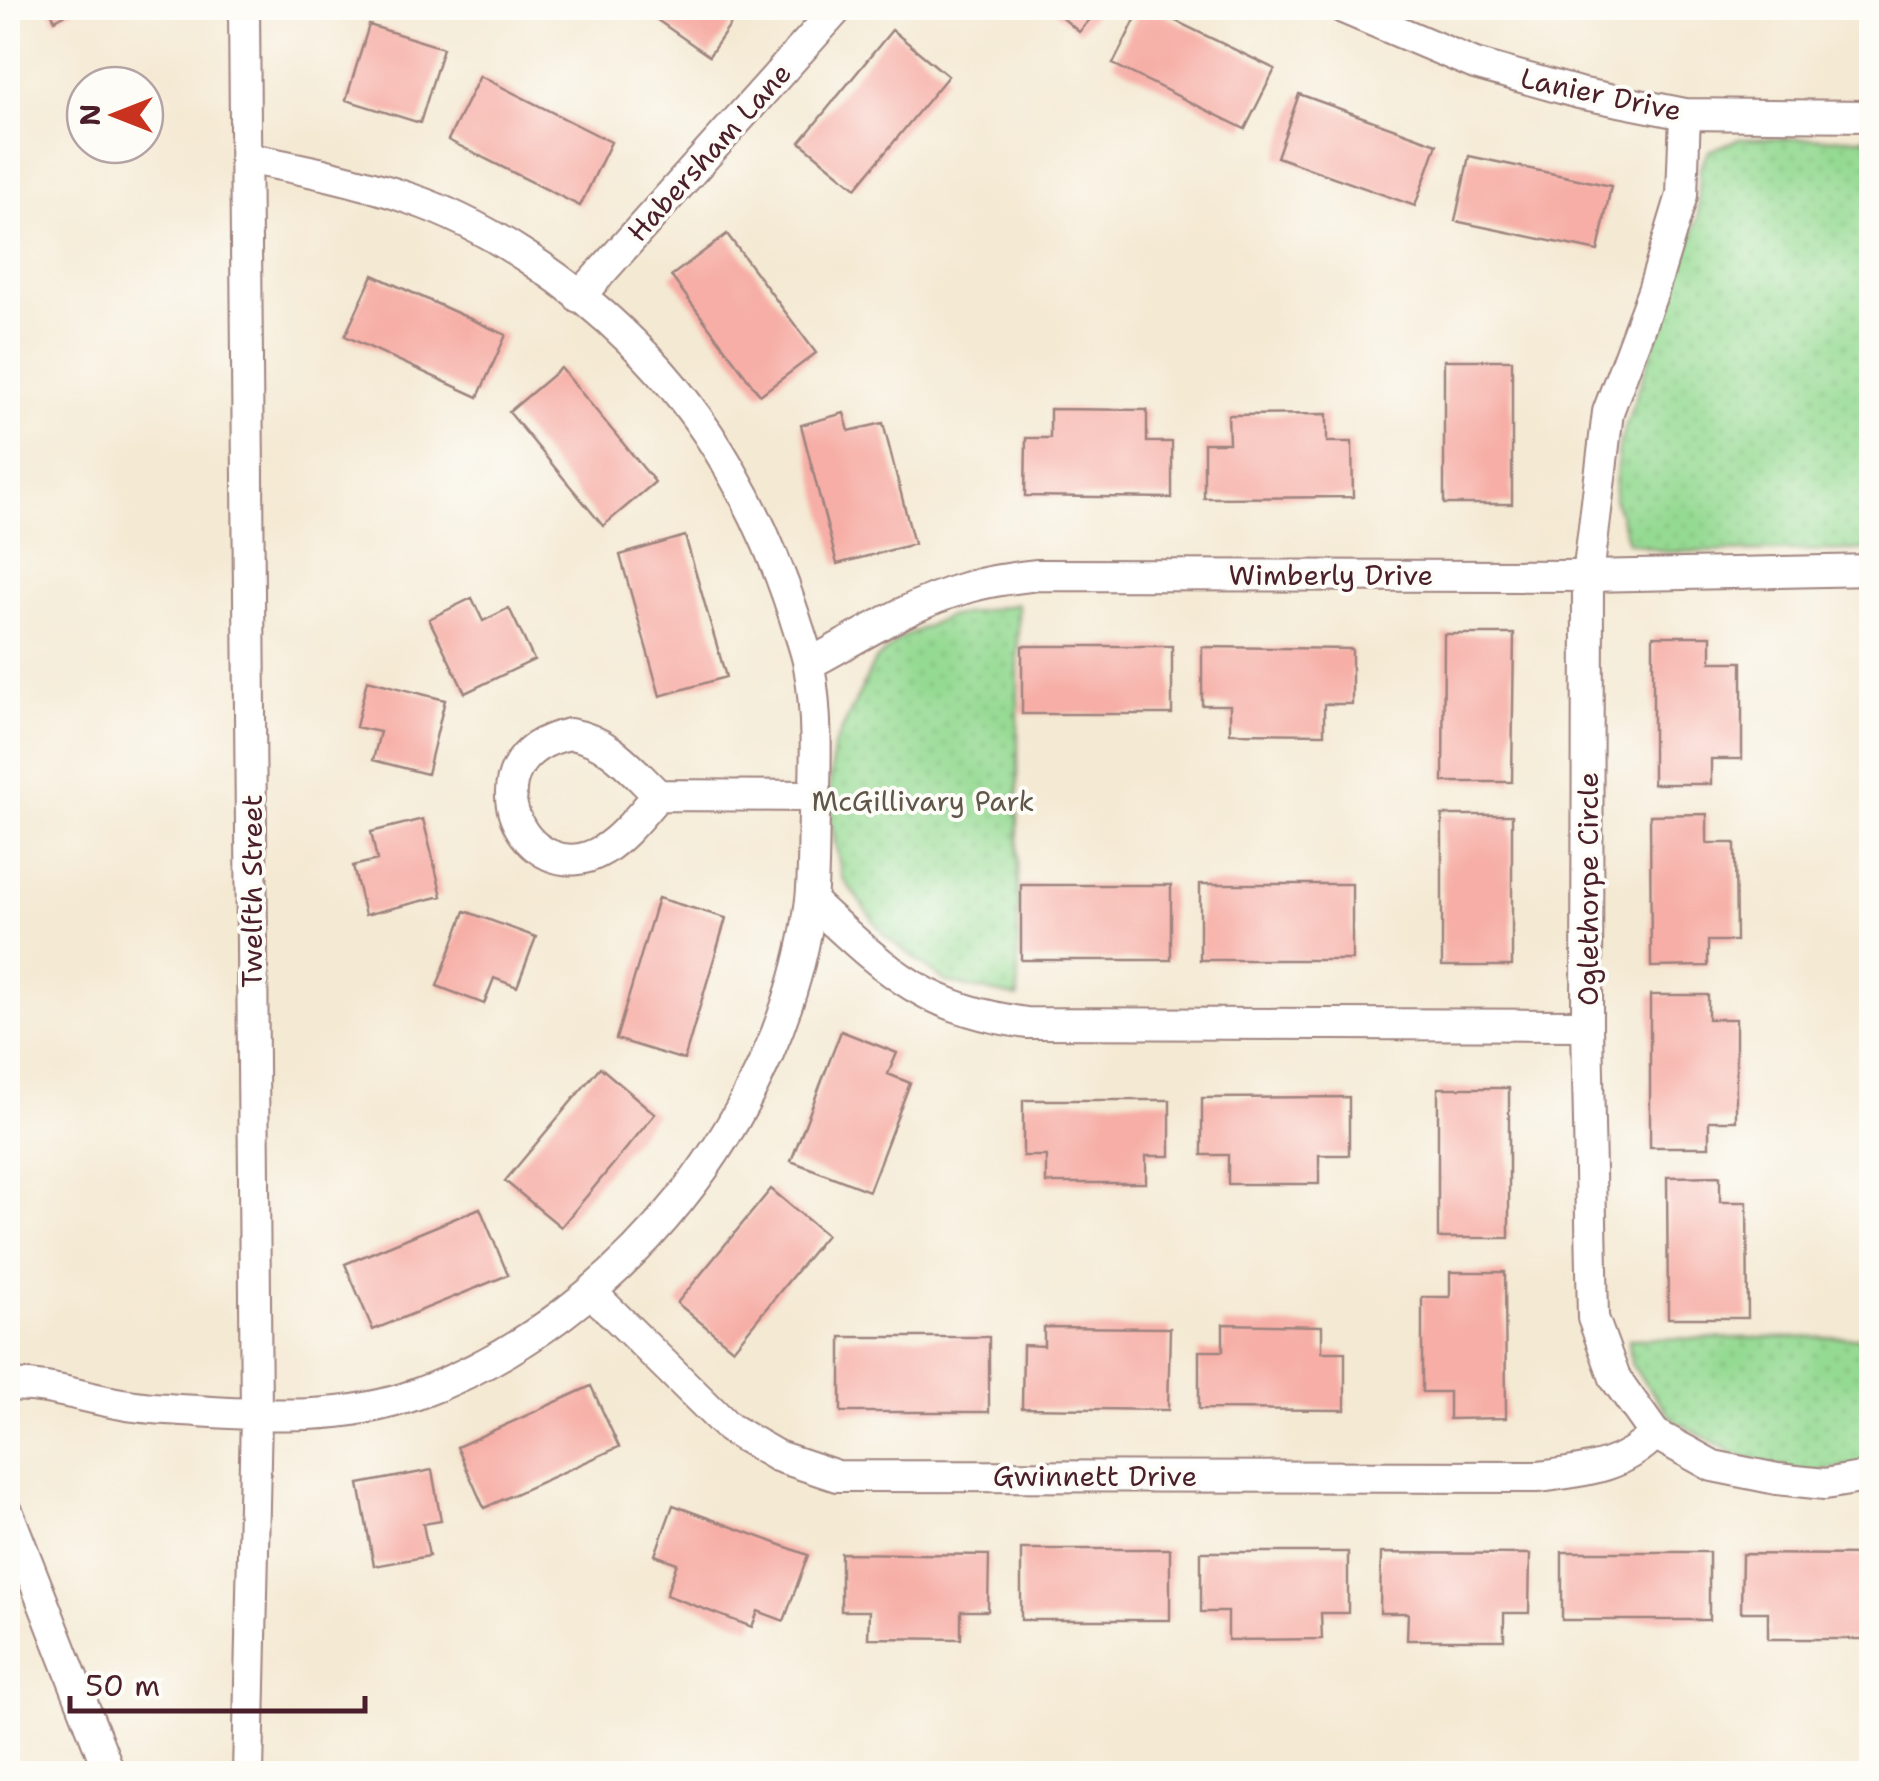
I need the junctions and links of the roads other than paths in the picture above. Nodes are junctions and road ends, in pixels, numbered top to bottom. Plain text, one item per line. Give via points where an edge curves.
1 (244, 8) edge
2 (838, 8) edge
3 (1343, 8) edge
4 (1685, 114) junction
5 (1872, 116) edge
6 (246, 158) junction
7 (580, 296) junction
8 (1872, 570) edge
9 (1588, 576) junction
10 (808, 664) junction
11 (658, 795) junction
12 (814, 796) junction
13 (810, 900) junction
14 (1587, 1025) junction
15 (590, 1292) junction
16 (8, 1386) edge
17 (256, 1415) junction
18 (1654, 1434) junction
19 (1872, 1476) edge
20 (8, 1513) edge
21 (110, 1774) edge
22 (248, 1774) edge

1 - 6 street, Twelfth Street
2 - 7 street, Habersham Lane
3 - 4 street, Lanier Drive via 1475,64
4 - 5 street, Lanier Drive
4 - 9 street, Oglethorpe Circle via 1682,195 1608,412
6 - 7 street via 416,200 496,239
6 - 17 street, Twelfth Street
7 - 10 street via 632,342 705,428 765,538
8 - 9 street, Wimberly Drive
9 - 10 street, Wimberly Drive via 1038,574 959,590
9 - 14 street, Oglethorpe Circle
10 - 12 street
11 - 11 street via 607,746 570,734 534,747 512,779 510,798 520,828 542,851 584,858 603,850
11 - 12 street
12 - 13 street
13 - 14 street via 905,982 986,1018
13 - 15 street via 792,984 744,1101 684,1195
14 - 18 street, Oglethorpe Circle via 1593,1318 1616,1378
15 - 17 street via 476,1368 418,1394 360,1411
15 - 18 street, Gwinnett Drive via 729,1428 777,1456 837,1476 1538,1477 1609,1465 1638,1452
16 - 17 street via 30,1384 128,1406
17 - 22 street, Twelfth Street
18 - 19 street, Oglethorpe Circle via 1713,1466 1776,1479 1825,1484
20 - 21 street

